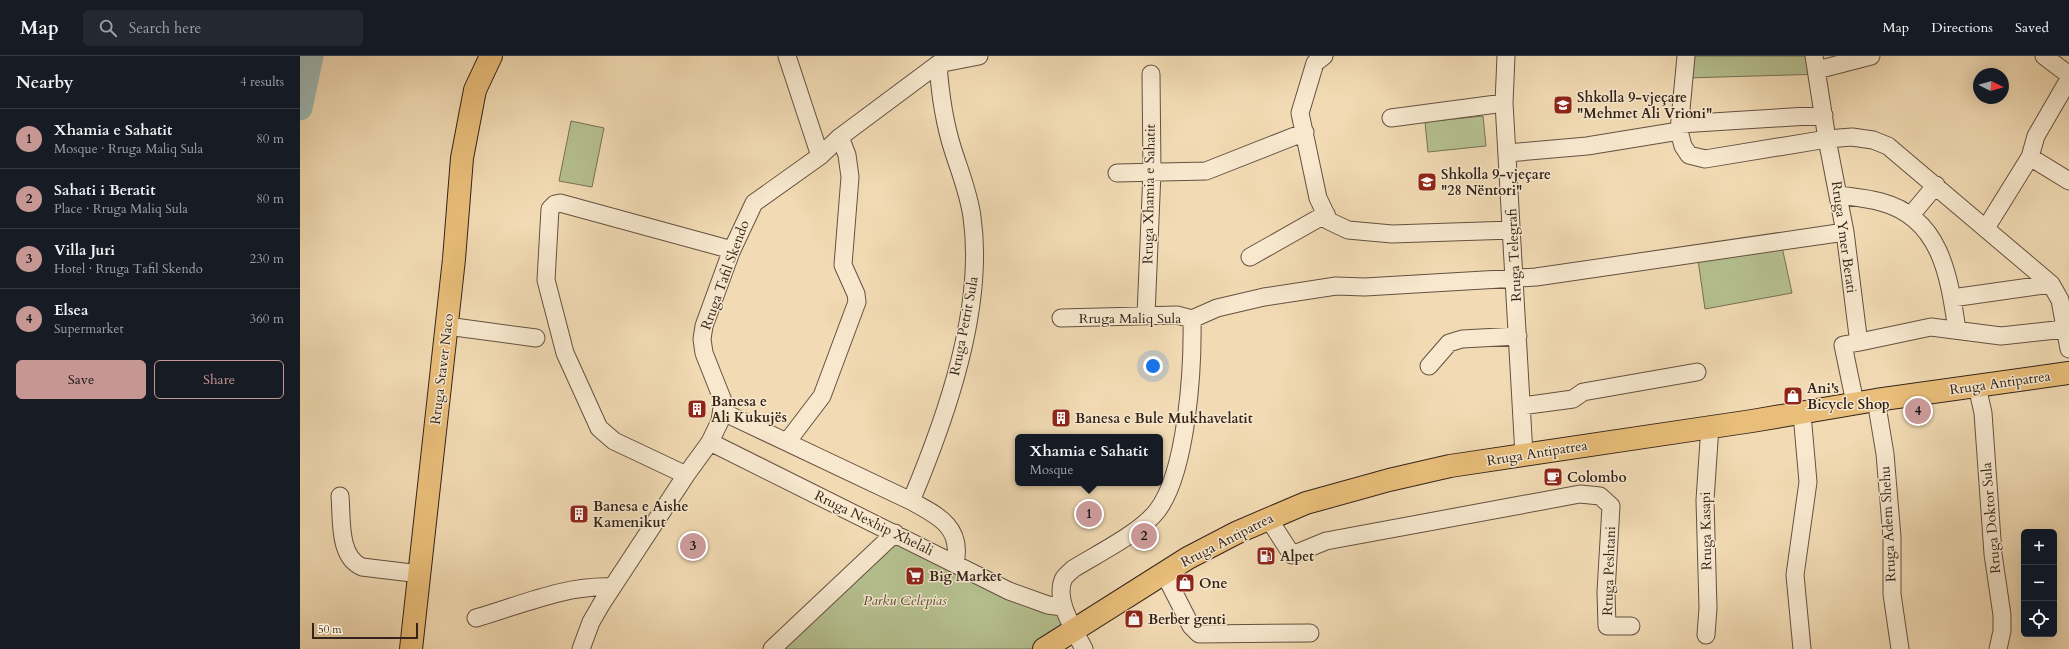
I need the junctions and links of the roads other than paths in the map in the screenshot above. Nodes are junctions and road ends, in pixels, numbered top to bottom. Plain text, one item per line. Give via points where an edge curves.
1 (491, 56) edge
2 (788, 56) edge
3 (979, 56) edge
4 (1324, 56) edge
5 (1506, 56) edge
6 (1686, 56) edge
7 (1871, 56) edge
8 (2044, 56) edge
9 (1816, 63) edge
10 (938, 64) junction
11 (1151, 74) dead end
12 (2069, 75) edge
13 (2069, 78) edge
14 (1504, 102) junction
15 (1824, 116) junction
16 (1391, 118) dead end
17 (1679, 128) junction
18 (1305, 132) junction
19 (840, 137) junction
20 (1827, 139) junction
21 (1508, 153) junction
22 (820, 156) junction
23 (2030, 157) junction
24 (1152, 172) junction
25 (1117, 173) dead end
26 (2069, 181) edge
27 (1936, 185) junction
28 (1838, 195) junction
29 (1326, 214) junction
30 (1911, 215) junction
31 (1986, 228) junction
32 (1512, 230) junction
33 (1845, 232) junction
34 (732, 250) junction
35 (1250, 257) dead end
36 (1515, 279) junction
37 (2051, 284) junction
38 (1952, 298) junction
39 (2065, 303) edge
40 (1146, 315) junction
41 (1061, 318) dead end
42 (1192, 319) junction
43 (447, 326) junction
44 (2065, 329) junction
45 (1957, 330) junction
46 (1518, 336) junction
47 (536, 338) dead end
48 (1860, 342) junction
49 (2069, 349) edge
50 (1429, 366) dead end
51 (1697, 372) dead end
52 (2069, 372) edge
53 (1977, 386) junction
54 (1876, 400) junction
55 (1855, 403) junction
56 (1522, 406) junction
57 (723, 412) junction
58 (1802, 414) junction
59 (1710, 426) junction
60 (710, 442) junction
61 (787, 442) junction
62 (1524, 455) junction
63 (686, 475) junction
64 (340, 496) dead end
65 (911, 501) junction
66 (1268, 518) junction
67 (895, 533) junction
68 (955, 563) junction
69 (1164, 573) junction
70 (420, 574) junction
71 (612, 587) junction
72 (1063, 607) junction
73 (476, 618) dead end
74 (1631, 626) dead end
75 (1074, 629) junction
76 (1310, 633) dead end
77 (1706, 635) dead end
78 (411, 649) edge
79 (581, 649) edge
80 (772, 649) edge
81 (1044, 649) edge
82 (1084, 649) edge
83 (1802, 649) edge
84 (1900, 649) edge
85 (1998, 649) edge

1 - 43 main road, Rruga Staver Naco via 475,90 462,158
2 - 22 street
3 - 10 street, Rruga Tafil Skendo
4 - 18 street via 1315,64 1300,113
5 - 14 street, Rruga Telegrafi
6 - 17 street
7 - 9 street
8 - 12 street
9 - 15 street, Rruga Ymer Berati
10 - 19 street, Rruga Tafil Skendo
10 - 65 street, Rruga Petrit Sula via 946,123 972,216 976,251 974,288 941,424
11 - 24 street, Rruga Xhamia e Sahatit
13 - 23 street via 2036,136
14 - 16 street
14 - 21 street, Rruga Telegrafi
15 - 17 street
15 - 20 street, Rruga Ymer Berati
17 - 20 street via 1688,155 1705,159
17 - 21 street via 1587,146
18 - 24 street via 1206,171
18 - 29 street via 1318,198
19 - 22 street, Rruga Tafil Skendo
19 - 61 street via 847,155 850,177 843,265 856,294 856,302 822,396
20 - 27 street via 1852,137 1873,140 1899,154
20 - 28 street, Rruga Ymer Berati
21 - 32 street, Rruga Telegrafi
22 - 34 street, Rruga Tafil Skendo via 754,203
23 - 26 street
23 - 31 street
24 - 25 street
24 - 40 street, Rruga Xhamia e Sahatit
27 - 30 street
27 - 31 street
28 - 30 street via 1881,202
28 - 33 street, Rruga Ymer Berati
29 - 32 street via 1329,222 1348,230 1392,234
29 - 35 street
30 - 38 street via 1931,236 1945,268
31 - 37 street
32 - 36 street, Rruga Telegrafi
33 - 36 street
33 - 48 street, Rruga Ymer Berati
34 - 57 street, Rruga Tafil Skendo via 704,326 702,339 704,353 723,401
34 - 63 street via 560,203 550,209 546,280 565,353 599,428 614,441
36 - 42 street via 1365,288 1336,286 1217,308
36 - 46 street, Rruga Telegrafi
37 - 38 street
37 - 39 street
38 - 45 street
39 - 44 street
40 - 41 street, Rruga Maliq Sula
40 - 42 street, Rruga Maliq Sula via 1177,315
42 - 72 street, Rruga Maliq Sula via 1188,402 1176,475 1168,494 1157,512 1141,526 1073,569 1064,579 1061,592
43 - 47 street
43 - 70 main road, Rruga Staver Naco
44 - 45 street via 2008,336
44 - 49 street
45 - 48 street via 1920,328
46 - 50 street via 1449,343
46 - 56 street, Rruga Telegrafi
48 - 55 street via 1843,345
51 - 56 street via 1583,392 1573,399
52 - 53 main road, Rruga Antipatrea
53 - 54 main road, Rruga Antipatrea
53 - 85 street, Rruga Doktor Sula via 1983,413 1993,554 2002,615
54 - 55 main road, Rruga Antipatrea
54 - 84 street, Rruga Adem Shehu via 1892,537 1892,594
55 - 58 main road, Rruga Antipatrea
56 - 62 street, Rruga Telegrafi
57 - 60 street
57 - 61 street
58 - 59 main road, Rruga Antipatrea
58 - 83 street via 1808,482 1795,575
59 - 62 main road, Rruga Antipatrea
59 - 77 street, Rruga Kasapi via 1705,500 1708,608
60 - 63 street
60 - 67 street, Rruga Nexhip Xhelali
61 - 65 street
62 - 66 main road, Rruga Antipatrea via 1450,466 1389,480 1306,503
63 - 71 street
64 - 70 street via 344,544 354,564 362,568
65 - 68 street via 940,517 948,525 958,551
66 - 69 main road, Rruga Antipatrea
66 - 74 street, Rruga Peshtani via 1292,555 1326,541 1580,494 1600,496 1611,506 1606,592 1607,626
67 - 68 street, Rruga Nexhip Xhelali
67 - 80 street
68 - 72 street, Rruga Nexhip Xhelali via 1009,591 1048,605
69 - 75 main road, Rruga Antipatrea
69 - 76 street via 1190,626 1199,634
70 - 78 main road, Rruga Staver Naco
71 - 73 street via 572,589
71 - 79 street via 591,622
72 - 75 street, Rruga Maliq Sula
75 - 81 main road, Rruga Antipatrea
75 - 82 street, Rruga Maliq Sula

